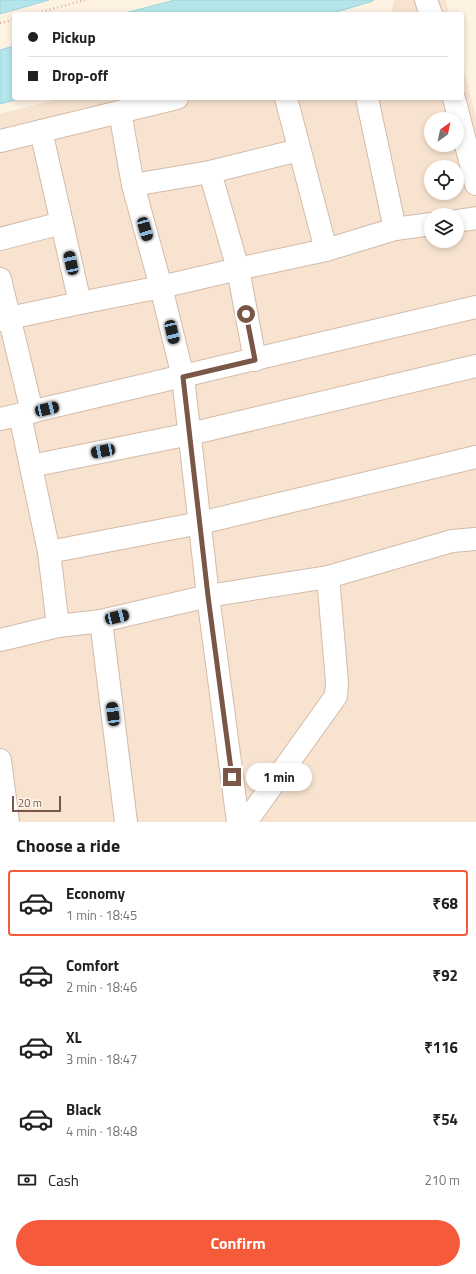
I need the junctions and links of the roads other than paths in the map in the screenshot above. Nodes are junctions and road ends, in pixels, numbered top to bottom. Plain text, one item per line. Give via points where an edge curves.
1 (426, 0) edge
2 (430, 12) edge
3 (169, 100) edge
4 (286, 100) edge
5 (367, 100) edge
6 (455, 100) edge
7 (120, 112) junction
8 (41, 131) junction
9 (0, 141) edge
10 (299, 150) junction
11 (210, 172) junction
12 (476, 184) edge
13 (133, 185) junction
14 (476, 218) edge
15 (464, 220) edge
16 (62, 224) junction
17 (424, 225) edge
18 (395, 229) junction
19 (0, 239) edge
20 (326, 250) junction
21 (238, 269) junction
22 (0, 279) edge
23 (161, 287) junction
24 (80, 303) junction
25 (476, 307) edge
26 (5, 319) edge
27 (255, 360) junction
28 (476, 366) edge
29 (183, 377) junction
30 (17, 416) edge
31 (190, 434) junction
32 (476, 457) edge
33 (30, 466) junction
34 (200, 523) junction
35 (466, 540) edge
36 (48, 552) junction
37 (328, 577) junction
38 (208, 596) junction
39 (102, 621) junction
40 (58, 626) junction
41 (0, 640) edge
42 (0, 760) edge
43 (8, 822) edge
44 (126, 822) edge
45 (238, 822) edge
46 (246, 822) edge

1 - 2 street
3 - 7 street
4 - 10 street
5 - 18 street
6 - 12 street
7 - 8 street
7 - 13 street
8 - 9 street
8 - 16 street
10 - 11 street
10 - 20 street
11 - 13 street
11 - 21 street
13 - 23 street
14 - 15 street
16 - 19 street
16 - 24 street
17 - 18 street
18 - 20 street
20 - 21 street
21 - 23 street
21 - 27 street
22 - 26 street
23 - 24 street
23 - 29 street
24 - 26 street
25 - 27 street
26 - 30 street
27 - 29 street
28 - 31 street
29 - 30 street
29 - 31 street
30 - 33 street
31 - 33 street
31 - 34 street
32 - 34 street
33 - 36 street
34 - 36 street
34 - 38 street
35 - 37 street
36 - 40 street
37 - 38 street
37 - 46 street via 336,696
38 - 39 street
38 - 45 street
39 - 40 street
39 - 44 street
40 - 41 street
42 - 43 street

